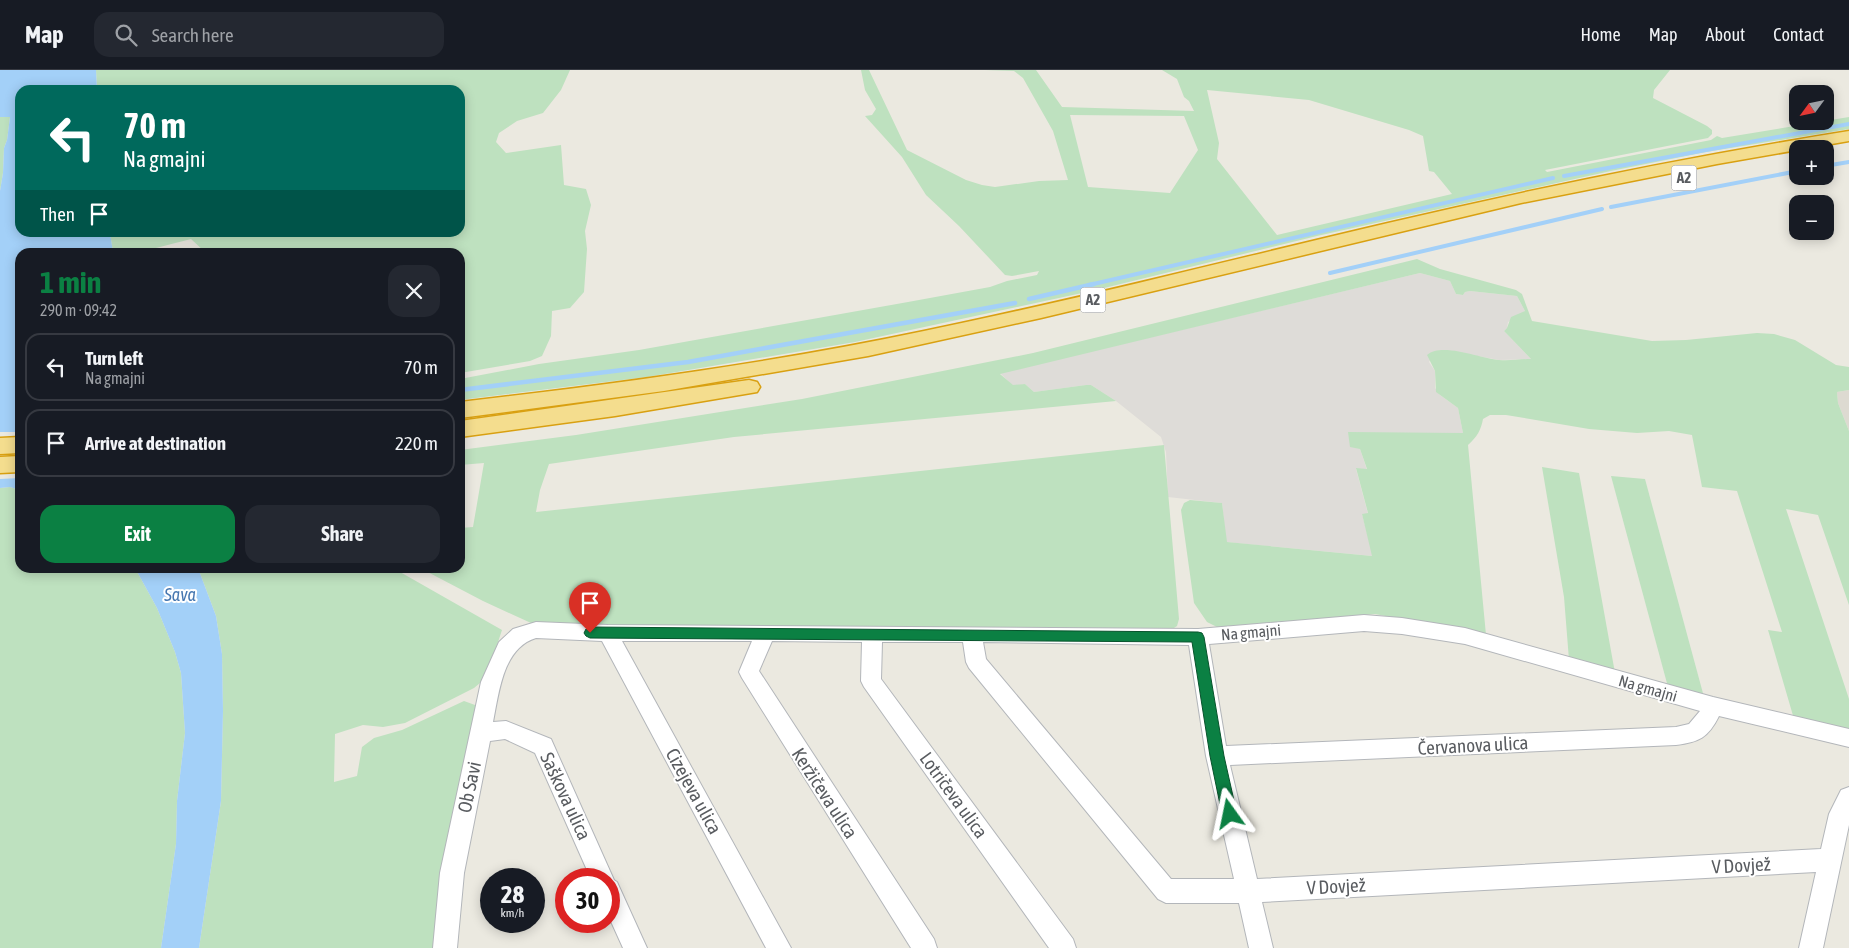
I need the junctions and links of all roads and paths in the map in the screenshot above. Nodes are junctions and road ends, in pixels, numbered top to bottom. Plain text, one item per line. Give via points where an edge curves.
1 (1849, 136) edge
2 (1849, 148) edge
3 (1834, 150) edge
4 (1789, 159) edge
5 (465, 409) edge
6 (465, 428) edge
7 (15, 445) edge
8 (0, 446) edge
9 (15, 464) edge
10 (0, 465) edge
11 (608, 634) junction
12 (765, 634) junction
13 (872, 634) junction
14 (972, 634) junction
15 (520, 635) joint
16 (1198, 637) junction
17 (1713, 706) junction
18 (481, 732) junction
19 (1849, 738) edge
20 (1217, 756) junction
21 (1849, 797) edge
22 (1831, 860) junction
23 (599, 868) edge
24 (1247, 891) junction
25 (620, 915) edge
26 (445, 948) edge
27 (635, 948) edge
28 (779, 948) edge
29 (925, 948) edge
30 (1064, 948) edge
31 (1261, 948) edge
32 (1811, 948) edge

1 - 5 highway, A2 via 1535,195 1094,300 866,350 651,385
2 - 3 highway
4 - 6 highway, A2 via 1520,212 1083,319 872,365 707,394
7 - 8 highway
9 - 10 highway
11 - 12 street, Na gmajni
11 - 15 street, Na gmajni via 536,630
11 - 28 street, Cizejeva ulica
12 - 13 street, Na gmajni
12 - 29 street, Keržičeva ulica via 749,672
13 - 14 street, Na gmajni
13 - 30 street, Lotričeva ulica via 870,681
14 - 16 street, Na gmajni
14 - 24 street, V Dovjež via 976,662 1166,891
15 - 18 street, Ob Savi via 506,648 496,667
16 - 17 street, Na gmajni via 1364,623 1402,626 1464,636
16 - 20 street
17 - 19 street, Na gmajni
17 - 20 street, Červanova ulica via 1705,726 1693,734 1684,735
18 - 23 street, Saškova ulica via 506,730 543,746
18 - 26 street, Ob Savi via 452,873
20 - 24 street
21 - 22 street via 1840,814
22 - 24 street, V Dovjež
22 - 32 street
24 - 31 street
25 - 27 street

